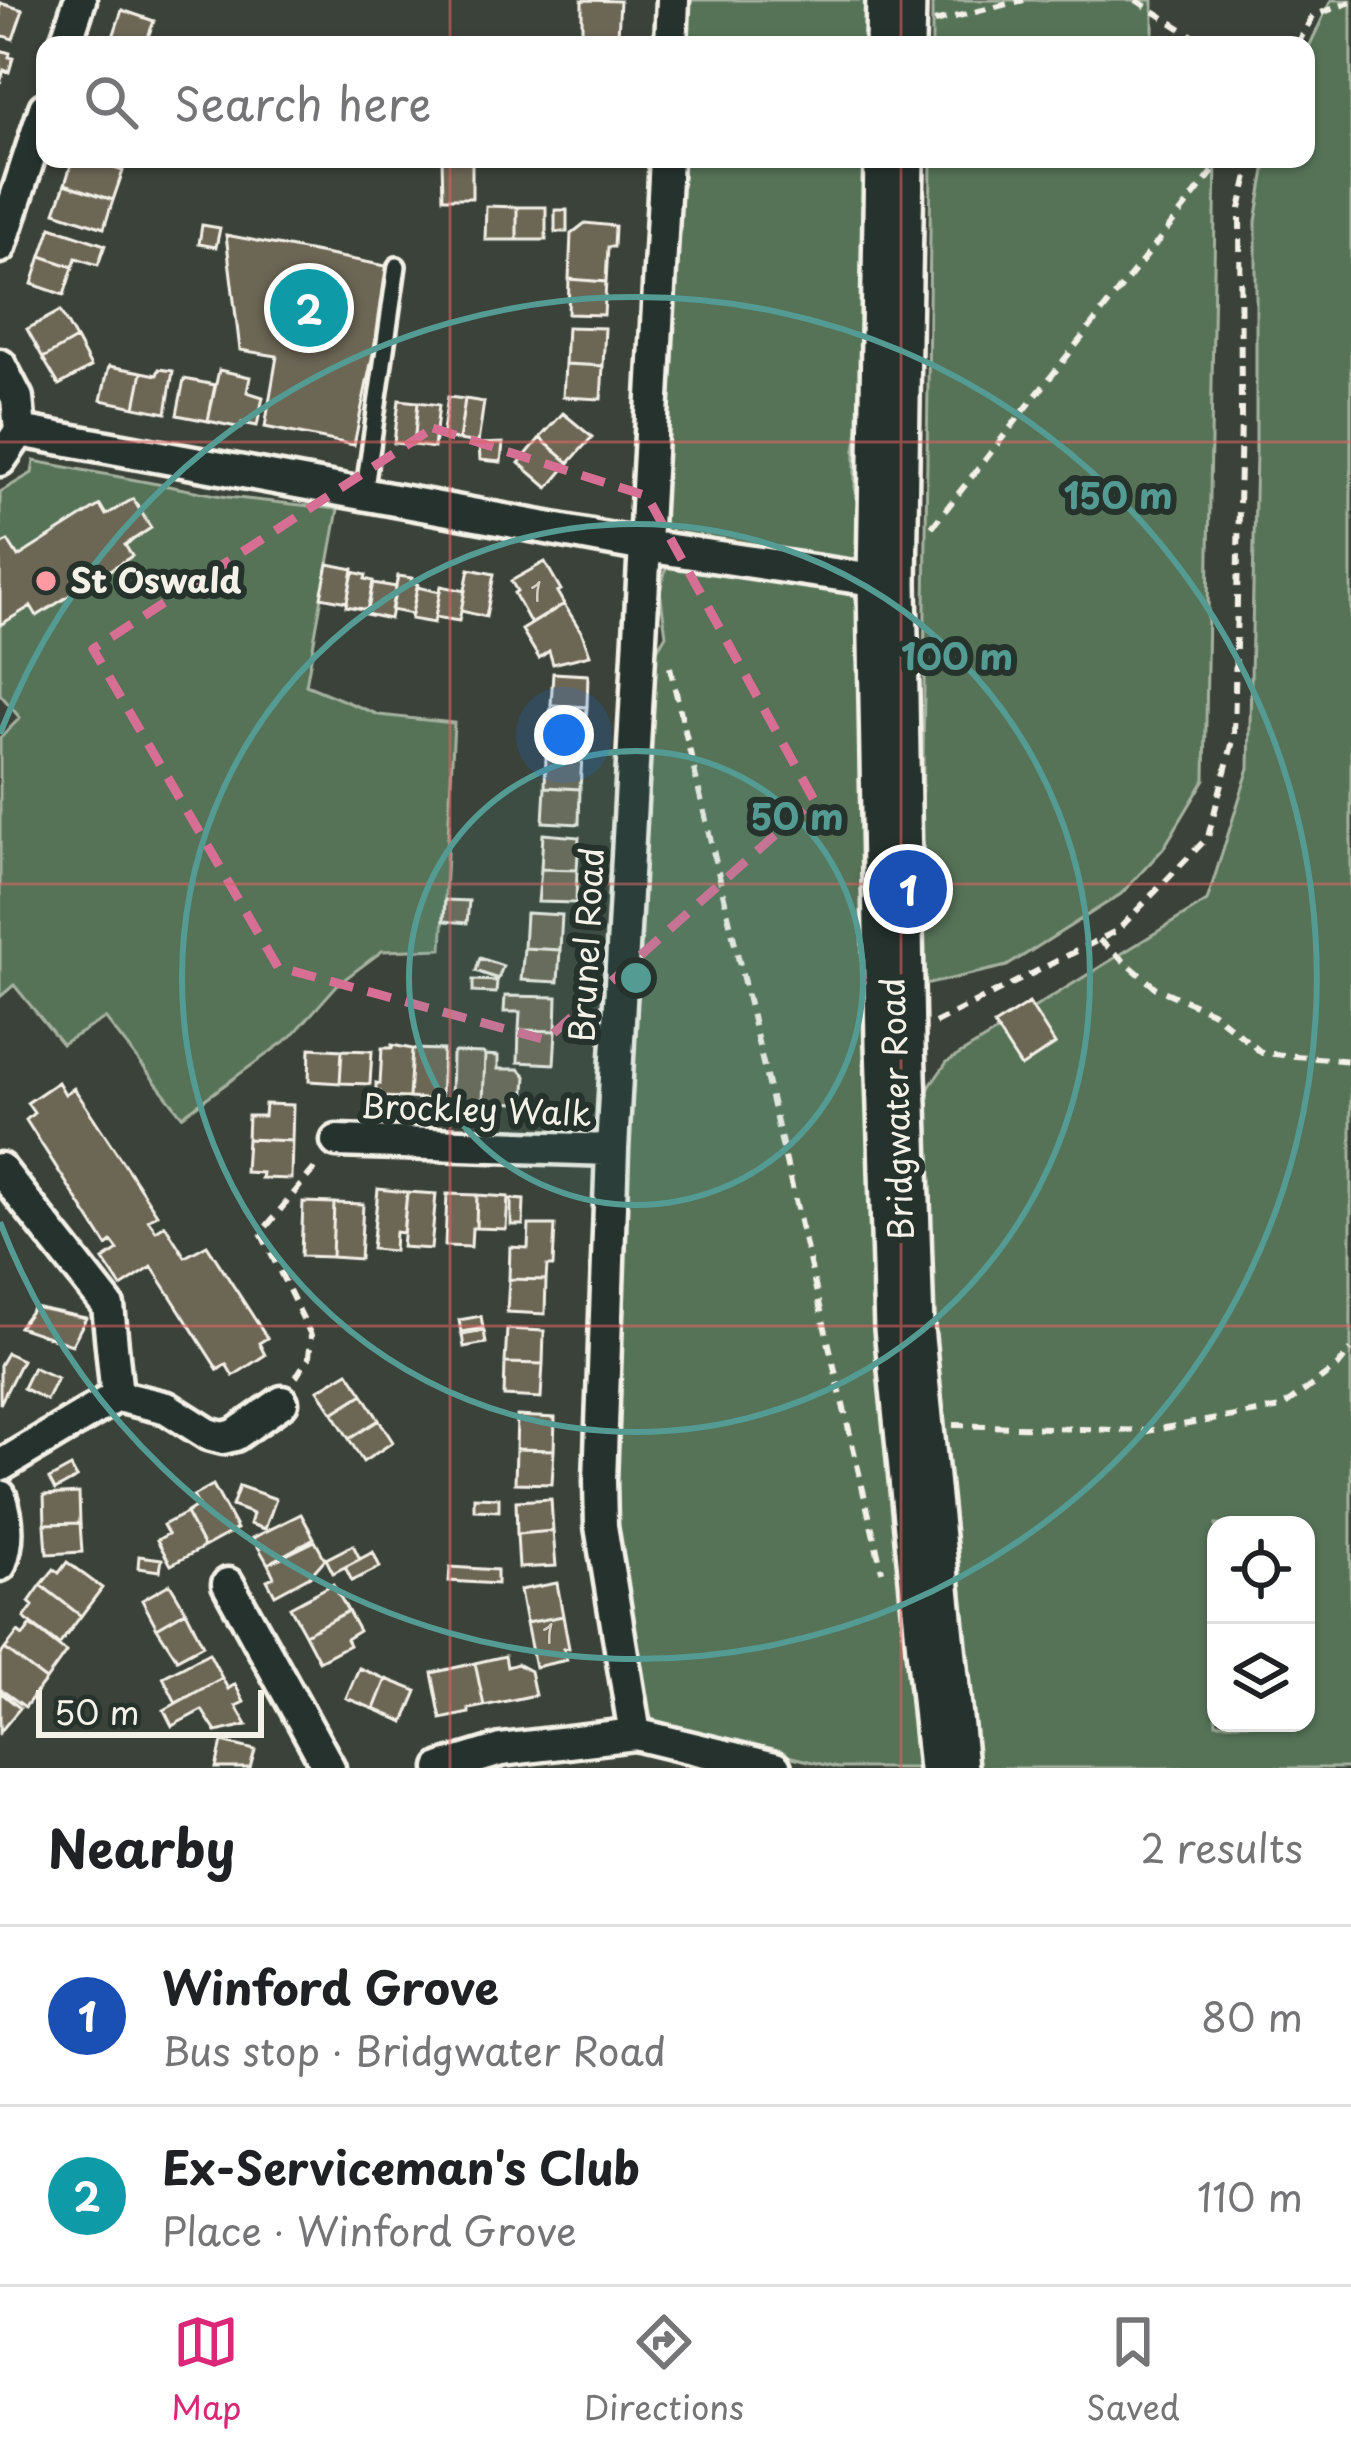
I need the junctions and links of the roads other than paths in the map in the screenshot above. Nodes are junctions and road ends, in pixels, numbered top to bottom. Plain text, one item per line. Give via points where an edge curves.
1 (80, 0) edge
2 (673, 0) edge
3 (68, 36) edge
4 (671, 36) edge
5 (36, 136) edge
6 (666, 168) edge
7 (894, 168) edge
8 (0, 248) edge
9 (397, 266) dead end
10 (0, 365) edge
11 (20, 431) junction
12 (0, 460) edge
13 (364, 494) junction
14 (645, 546) junction
15 (887, 570) junction
16 (337, 1142) road end
17 (612, 1150) junction
18 (0, 1169) edge
19 (116, 1396) junction
20 (282, 1402) road end
21 (0, 1466) edge
22 (0, 1496) edge
23 (0, 1565) edge
24 (228, 1584) dead end
25 (635, 1734) junction
26 (329, 1768) edge
27 (442, 1768) edge
28 (775, 1768) edge
29 (948, 1768) edge

1 - 3 street
2 - 4 street
5 - 8 street
6 - 14 street, Brunel Road
7 - 15 highway, Bridgwater Road
9 - 13 lane
10 - 11 street via 17,398
11 - 12 street
11 - 13 street
13 - 14 street
14 - 15 street
14 - 17 street, Brunel Road
15 - 29 highway, Bridgwater Road via 904,1328
16 - 17 street, Brockley Walk
17 - 25 street, Brunel Road via 601,1526
18 - 19 street via 108,1306
19 - 20 street via 166,1408 223,1438
19 - 21 street
22 - 23 street
24 - 26 street
25 - 27 street via 501,1750
25 - 28 street

